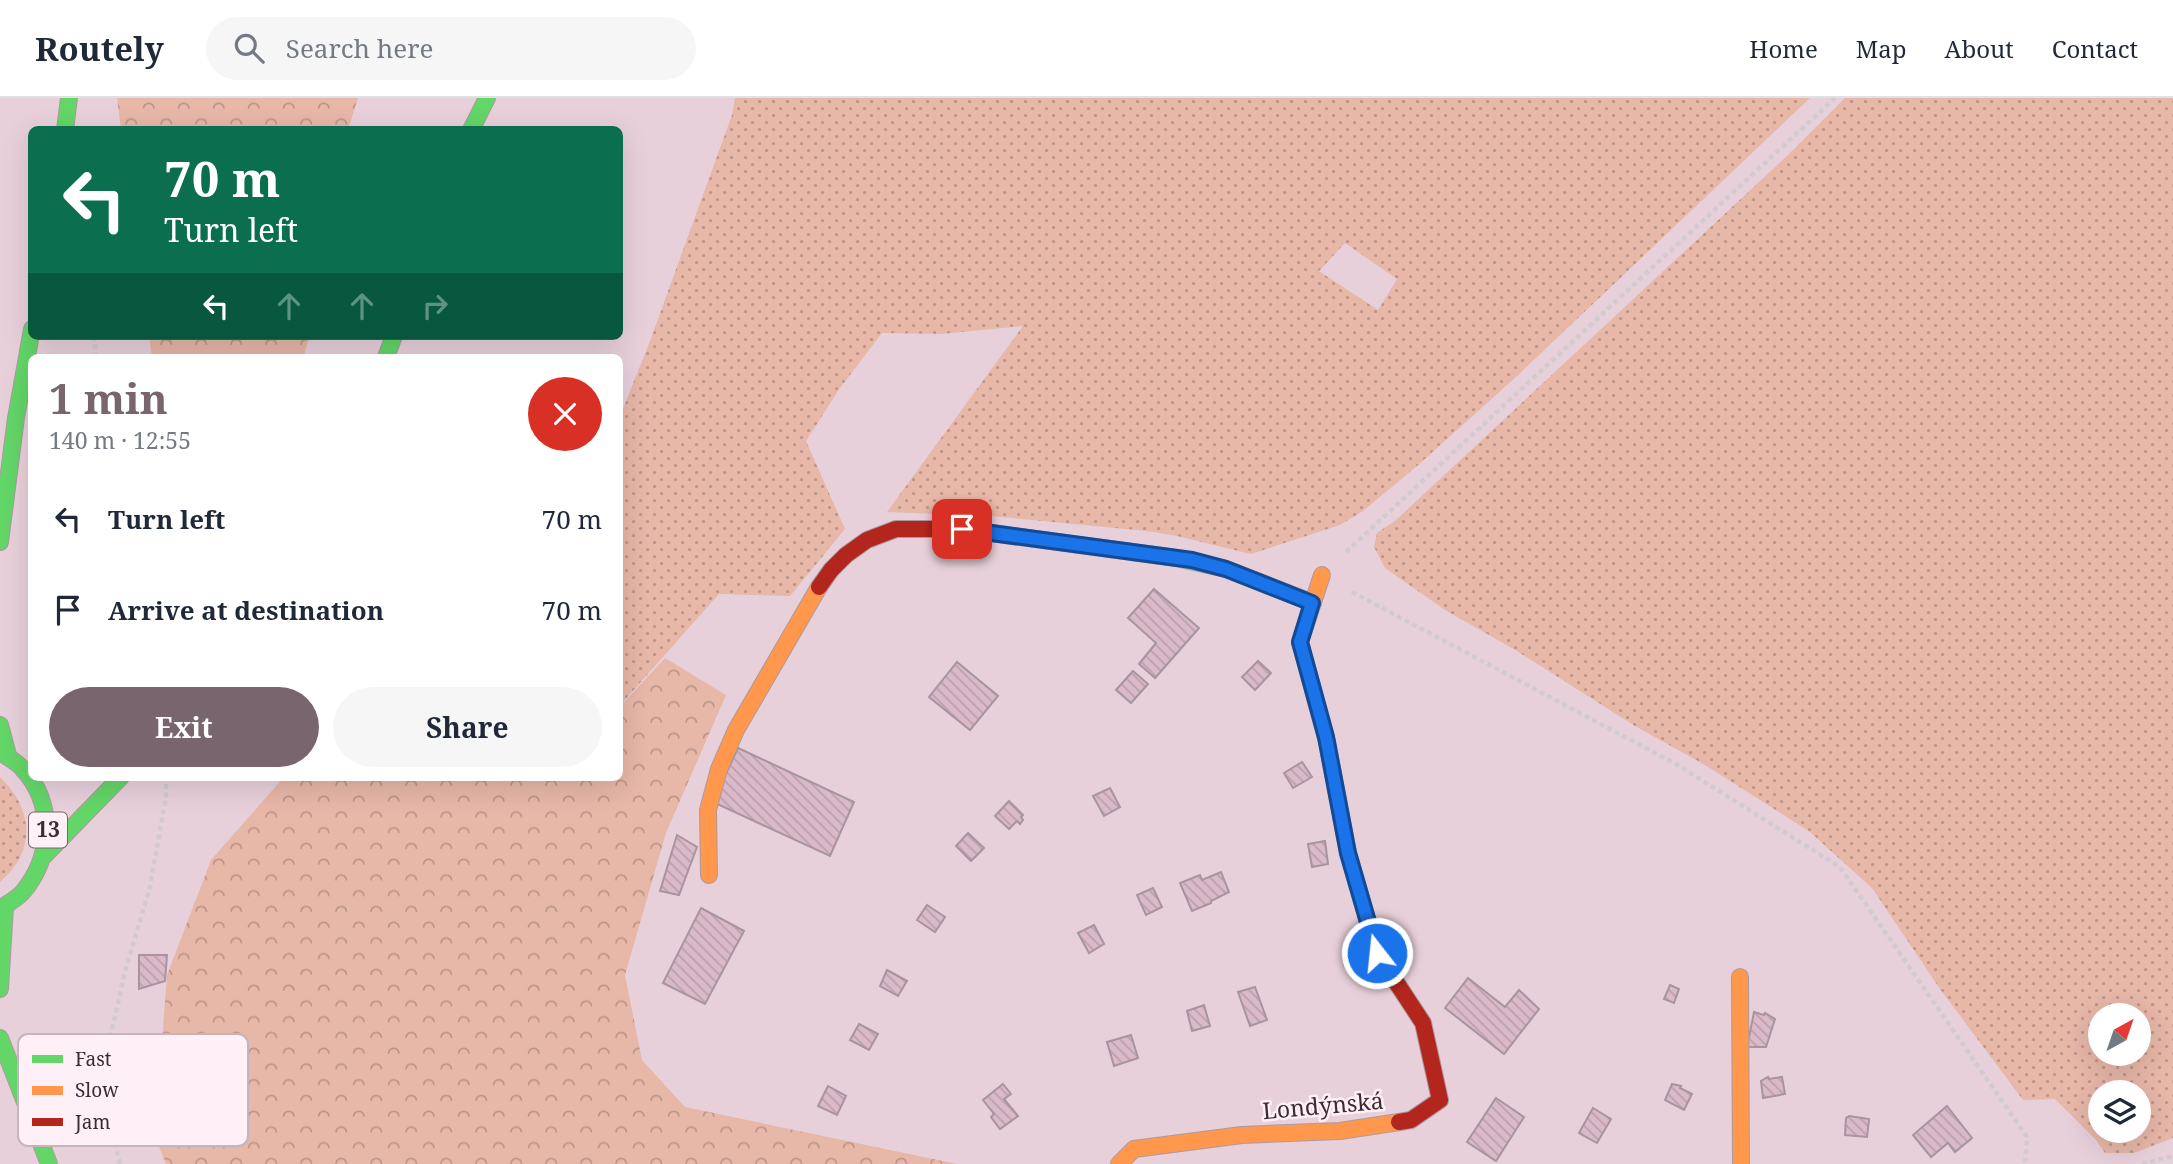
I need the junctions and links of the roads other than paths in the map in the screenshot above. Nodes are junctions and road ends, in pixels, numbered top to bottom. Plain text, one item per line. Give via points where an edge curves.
1 (69, 98) edge
2 (488, 98) edge
3 (66, 126) edge
4 (473, 126) edge
5 (30, 340) edge
6 (0, 542) edge
7 (1322, 575) road end
8 (1312, 603) junction
9 (0, 725) edge
10 (4, 754) edge
11 (28, 769) edge
12 (34, 781) edge
13 (117, 781) edge
14 (44, 856) junction
15 (709, 875) dead end
16 (2, 908) edge
17 (1740, 976) dead end
18 (0, 989) edge
19 (0, 1038) edge
20 (18, 1084) edge
21 (42, 1146) edge
22 (49, 1164) edge
23 (1119, 1164) edge
24 (1741, 1164) edge

1 - 3 street
2 - 4 street
5 - 6 street
7 - 8 street, Londýnská
8 - 15 street via 1192,560 962,529 897,529 867,540 846,555 811,598 736,730 708,810
8 - 23 street, Londýnská via 1300,642 1326,737 1348,853 1377,953 1423,1023 1440,1100 1411,1120 1340,1131 1242,1135 1134,1149
9 - 10 street
10 - 11 street, 13
12 - 14 street, 13 via 43,801 48,837
13 - 14 street, 13
14 - 16 street, 13 via 29,885
16 - 18 street
17 - 24 street
19 - 20 street
21 - 22 street

